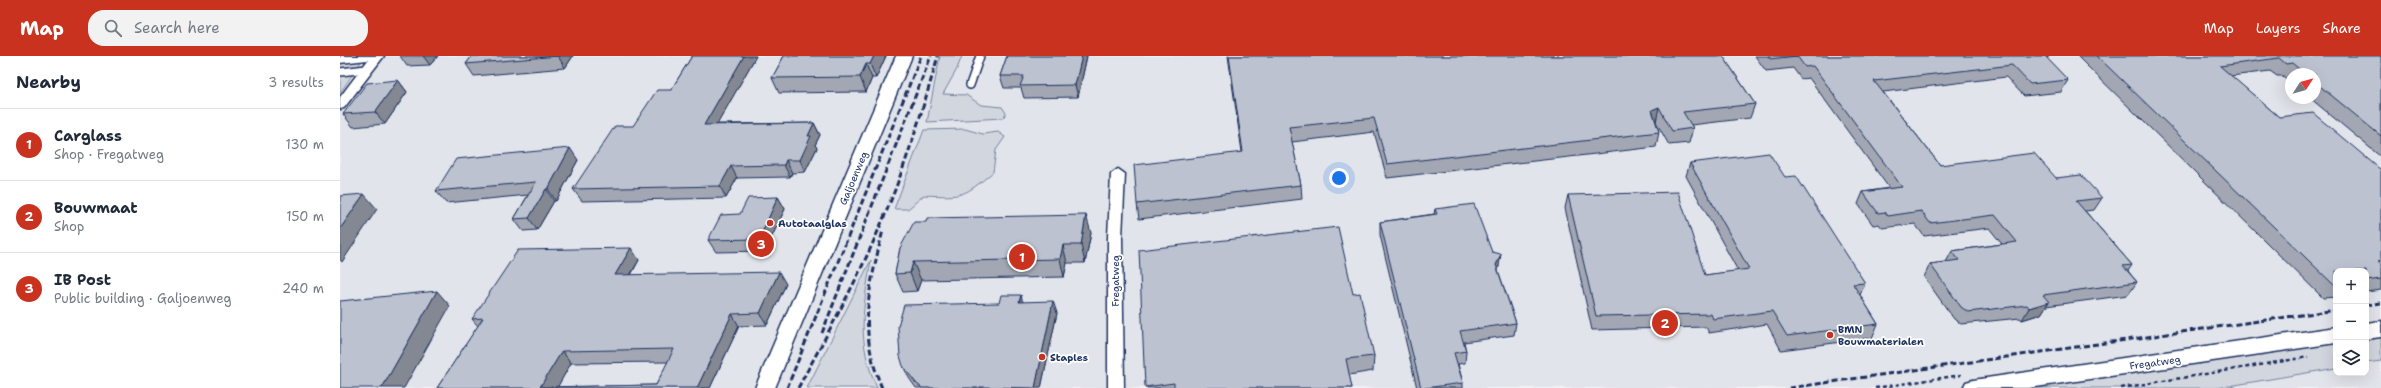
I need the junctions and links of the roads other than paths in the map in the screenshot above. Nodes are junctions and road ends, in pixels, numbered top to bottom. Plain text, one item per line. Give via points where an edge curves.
1 (904, 56) edge
2 (980, 56) edge
3 (340, 59) edge
4 (367, 69) junction
5 (340, 72) edge
6 (970, 85) dead end
7 (340, 105) edge
8 (1118, 174) dead end
9 (2381, 329) edge
10 (2369, 331) edge
11 (2333, 335) edge
12 (765, 388) edge
13 (1116, 388) edge
14 (1973, 388) edge

1 - 12 street, Galjoenweg
2 - 6 lane
3 - 4 street via 378,56
4 - 5 lane
4 - 7 street
8 - 13 street, Fregatweg via 1115,237
9 - 10 street
11 - 14 street, Fregatweg

